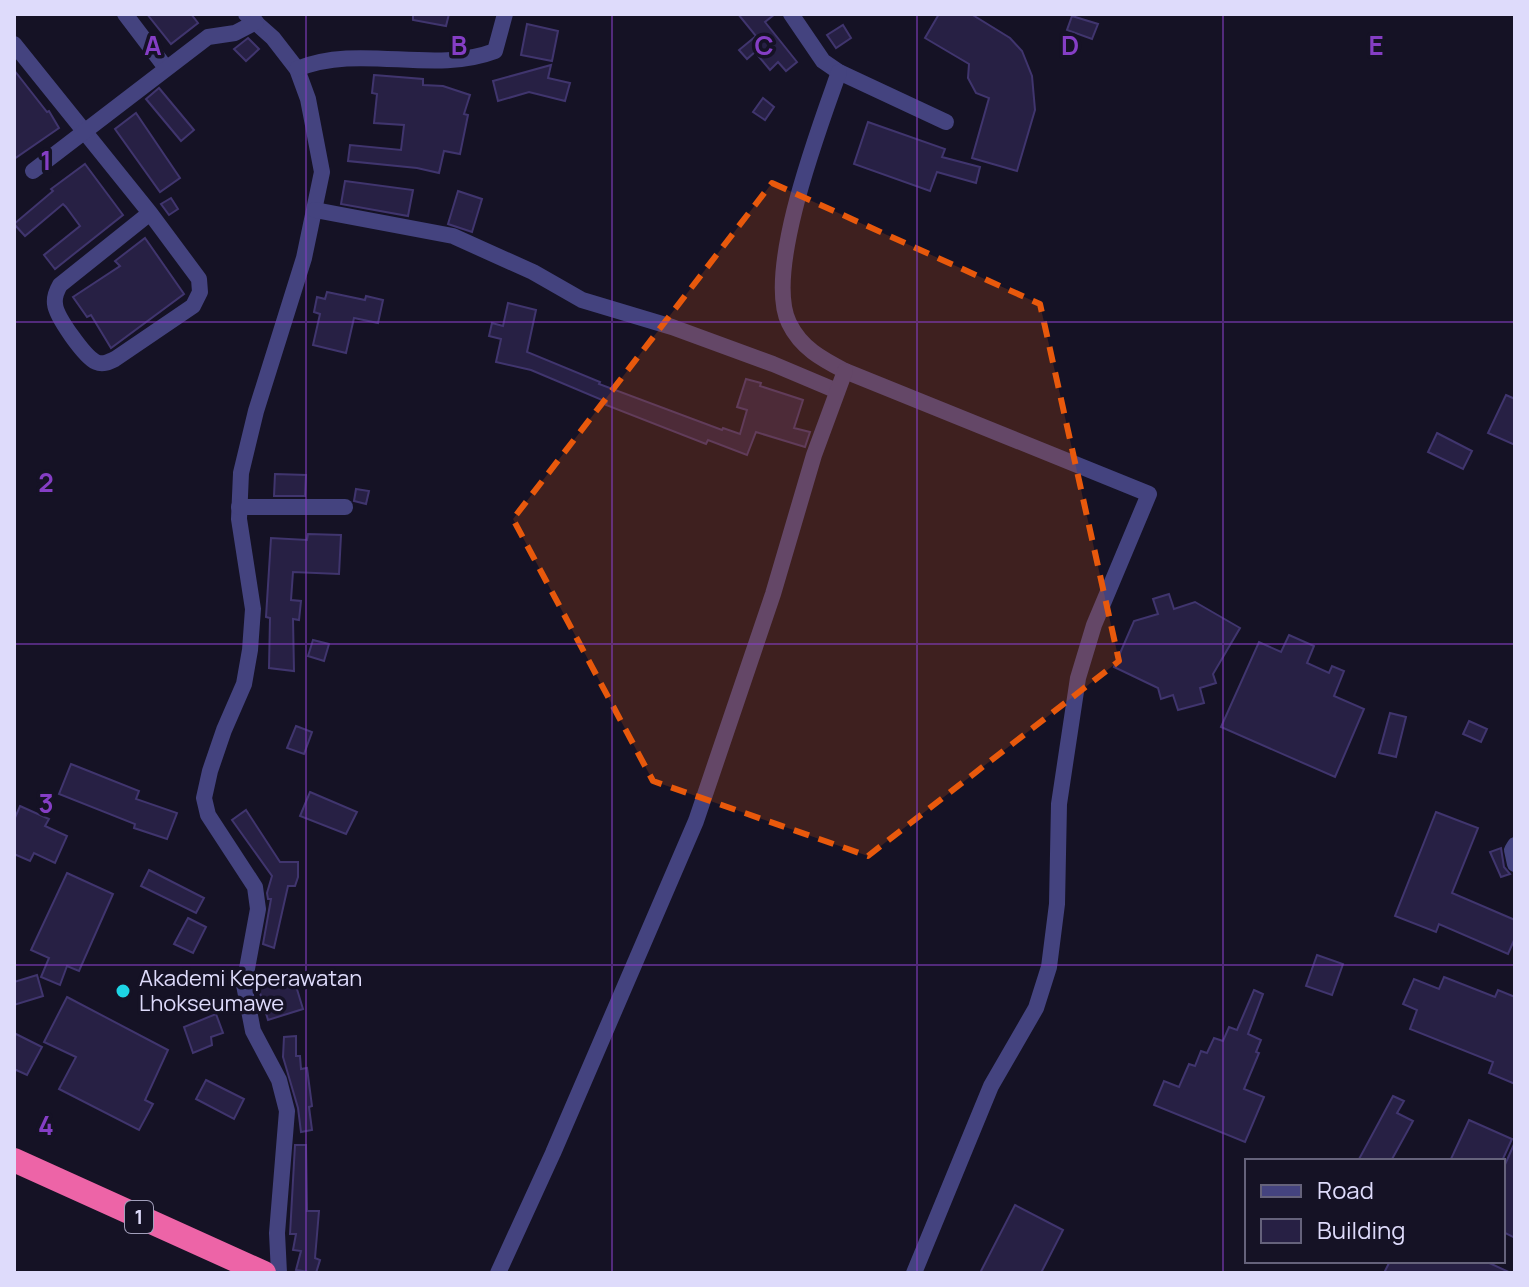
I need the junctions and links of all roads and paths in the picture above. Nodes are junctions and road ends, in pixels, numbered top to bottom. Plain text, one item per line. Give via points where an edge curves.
1 (125, 14) edge
2 (505, 14) edge
3 (791, 14) edge
4 (251, 18) edge
5 (15, 47) edge
6 (166, 68) junction
7 (297, 69) junction
8 (839, 72) junction
9 (946, 122) dead end
10 (84, 132) junction
11 (33, 171) dead end
12 (315, 210) junction
13 (150, 213) junction
14 (845, 371) junction
15 (837, 391) junction
16 (239, 507) junction
17 (345, 507) dead end
18 (1515, 845) edge
19 (1515, 864) edge
20 (14, 1160) edge
21 (264, 1273) edge
22 (279, 1273) edge
23 (498, 1273) edge
24 (914, 1273) edge

1 - 6 street
2 - 7 street via 499,43 489,54 458,60 337,60
3 - 8 street via 823,61
4 - 6 street via 235,33 208,37
4 - 7 street
5 - 10 street
6 - 10 street
7 - 12 street via 322,172
8 - 9 street
8 - 14 street via 803,176 782,276 782,302 799,340
10 - 11 street
10 - 13 street
12 - 15 street via 453,236 582,300 672,327
12 - 16 street via 253,423
13 - 13 street via 199,279 200,292 193,306 115,359 95,362 59,317 55,294
14 - 15 street
14 - 24 street via 1149,494 1094,625 1078,678 1059,804 1057,904 1049,967 1036,1008 991,1086
15 - 23 street via 696,821
16 - 17 street
16 - 22 street via 253,609 250,650 244,684 204,798 208,815 255,887 258,909 244,985 253,1031 279,1080 287,1111
18 - 19 street
20 - 21 highway, 1

